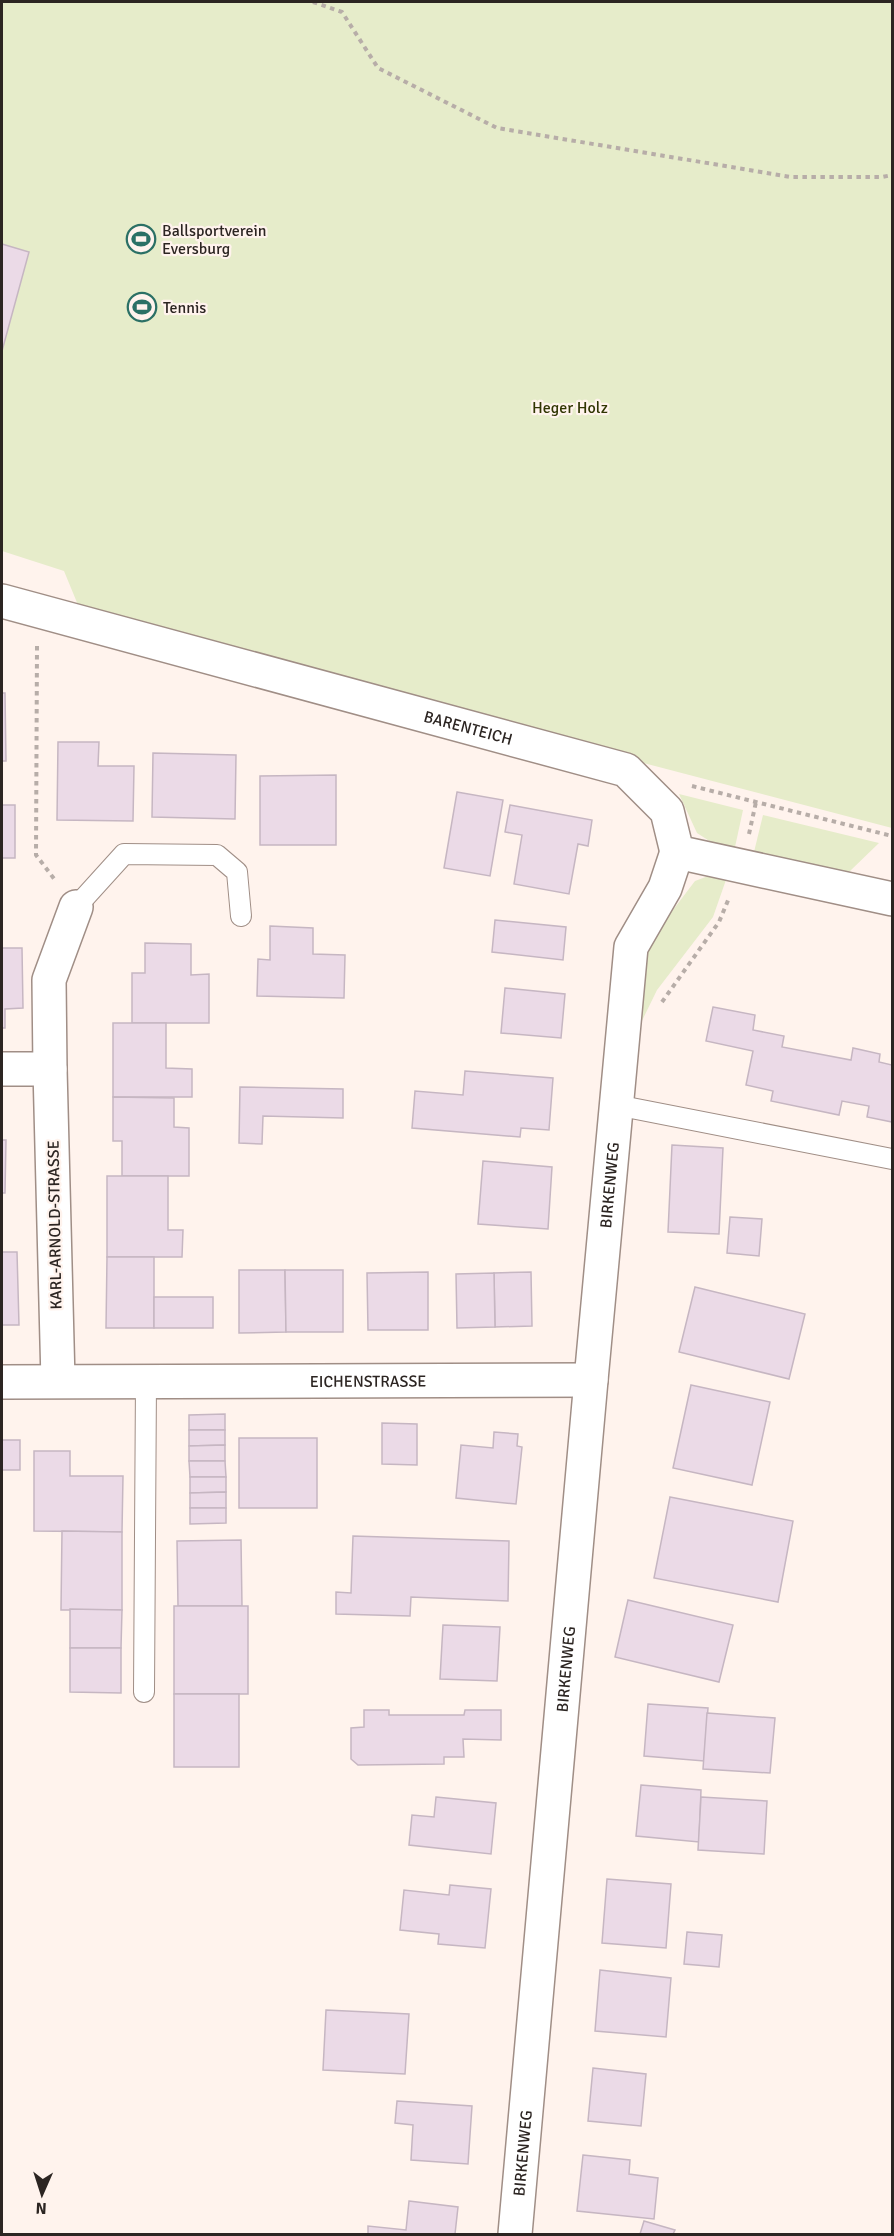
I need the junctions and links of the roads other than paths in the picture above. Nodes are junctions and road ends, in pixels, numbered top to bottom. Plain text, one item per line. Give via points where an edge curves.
1 (2, 601) edge
2 (677, 852) junction
3 (892, 899) edge
4 (76, 907) joint
5 (240, 916) dead end
6 (2, 1069) edge
7 (50, 1069) junction
8 (616, 1105) junction
9 (892, 1159) edge
10 (591, 1380) junction
11 (2, 1382) edge
12 (58, 1382) junction
13 (146, 1382) junction
14 (144, 1692) dead end
15 (515, 2235) edge

1 - 2 street, BARENTEICH via 624,769 667,811
2 - 3 street
2 - 8 street, BIRKENWEG via 665,888 631,947
4 - 5 lane, KARL-ARNOLD-STRASSE via 124,854 217,855 237,872
4 - 7 street, KARL-ARNOLD-STRASSE via 50,980
6 - 7 street
7 - 12 street, KARL-ARNOLD-STRASSE
8 - 9 lane
8 - 10 street, BIRKENWEG
10 - 13 street, EICHENSTRASSE
10 - 15 street, BIRKENWEG
11 - 12 street, EICHENSTRASSE
12 - 13 street, EICHENSTRASSE
13 - 14 lane

